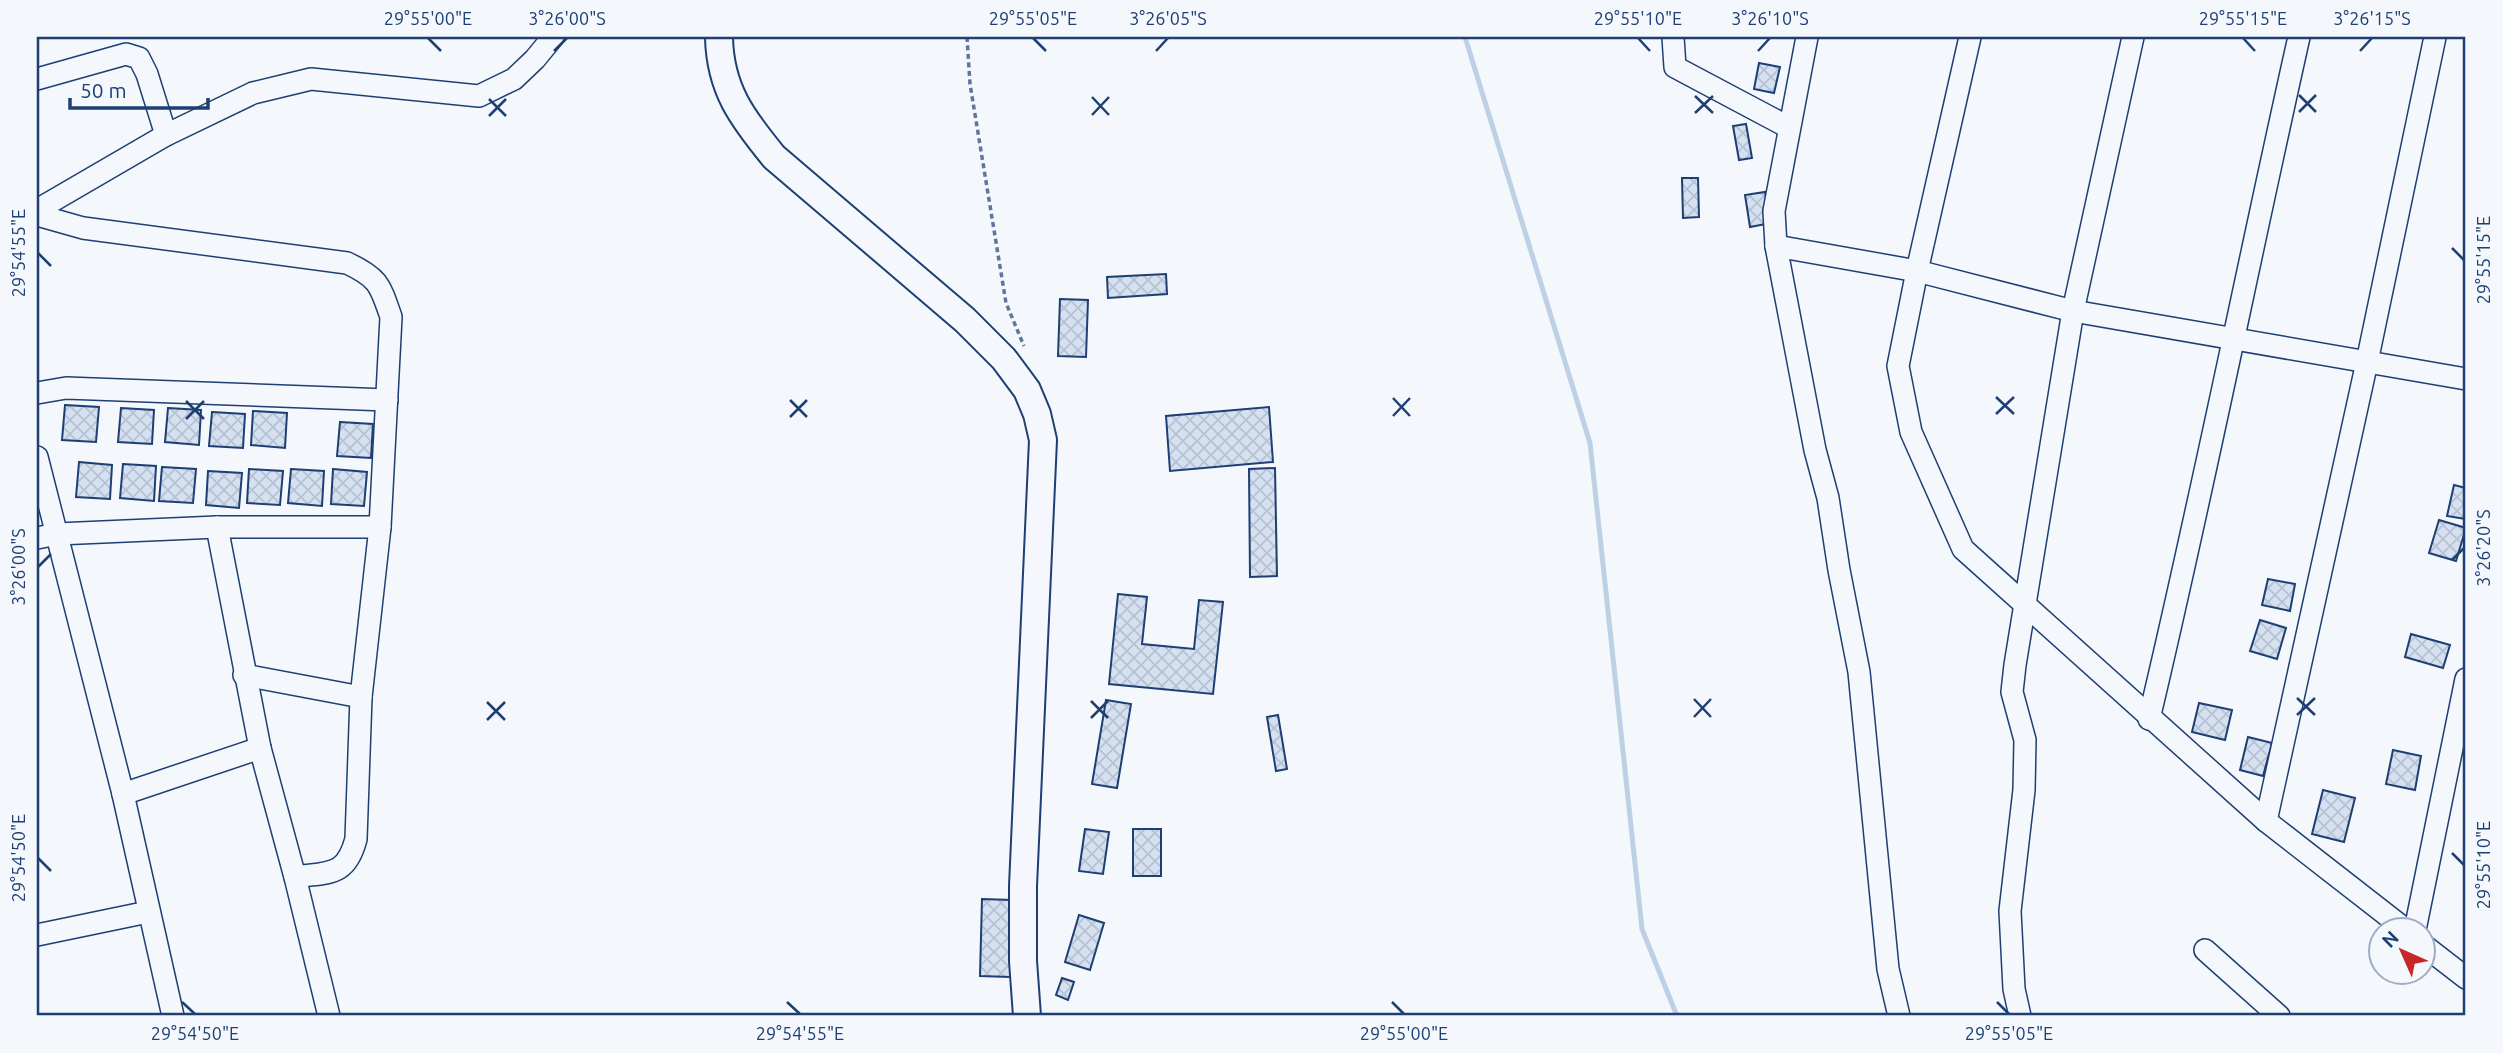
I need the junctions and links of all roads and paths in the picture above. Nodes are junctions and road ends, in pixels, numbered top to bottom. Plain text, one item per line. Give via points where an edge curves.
1 (553, 37) edge
2 (719, 37) edge
3 (967, 37) edge
4 (1673, 37) edge
5 (1807, 37) edge
6 (1970, 37) edge
7 (2133, 37) edge
8 (2299, 37) edge
9 (2435, 37) edge
10 (37, 79) edge
11 (1788, 127) junction
12 (166, 135) junction
13 (37, 212) edge
14 (1776, 246) junction
15 (1917, 271) junction
16 (2073, 311) junction
17 (2232, 340) junction
18 (1025, 349) dead end
19 (2367, 362) junction
20 (2466, 379) edge
21 (37, 393) edge
22 (387, 400) junction
23 (37, 457) edge
24 (217, 527) junction
25 (380, 527) junction
26 (47, 536) edge
27 (2025, 605) junction
28 (244, 675) junction
29 (2466, 679) edge
30 (361, 697) junction
31 (2149, 719) junction
32 (260, 748) junction
33 (123, 794) junction
34 (2266, 821) junction
35 (295, 877) junction
36 (148, 912) junction
37 (2388, 916) edge
38 (2418, 916) edge
39 (37, 935) edge
40 (2205, 950) dead end
41 (2436, 954) edge
42 (2466, 978) edge
43 (173, 1016) edge
44 (329, 1016) edge
45 (1027, 1016) edge
46 (1899, 1016) edge
47 (2020, 1016) edge
48 (2279, 1016) edge

1 - 12 street via 514,79 479,96 311,79 253,93
2 - 45 main road via 729,95 756,135 774,156 975,330 1027,390 1037,414 1043,440 1023,886
3 - 18 path via 970,84 1006,303
4 - 11 street via 1675,67
5 - 11 street
6 - 15 street
7 - 16 street
8 - 17 street
9 - 19 street
10 - 12 street via 126,54 139,58
11 - 14 street via 1774,211
12 - 13 street
13 - 22 street via 83,228 347,263 369,273 382,288 391,317
14 - 15 street
14 - 46 street via 1858,672 1888,969
15 - 16 street
15 - 27 street via 1898,366 1910,432 1963,549
16 - 17 street
16 - 27 street
17 - 19 street
17 - 31 street
19 - 20 street
19 - 34 street
21 - 22 street via 66,388
22 - 25 street
23 - 26 street
24 - 25 street
24 - 26 street
24 - 28 street
25 - 30 street
26 - 33 street
27 - 31 street
27 - 47 street via 2012,692 2025,740 2010,911
28 - 30 street
28 - 32 street
29 - 38 street
30 - 35 street via 356,839 351,857 336,872
31 - 34 street
32 - 33 street
32 - 35 street
33 - 36 street
34 - 37 street
35 - 44 street
36 - 39 street
36 - 43 street
40 - 48 street
41 - 42 street

